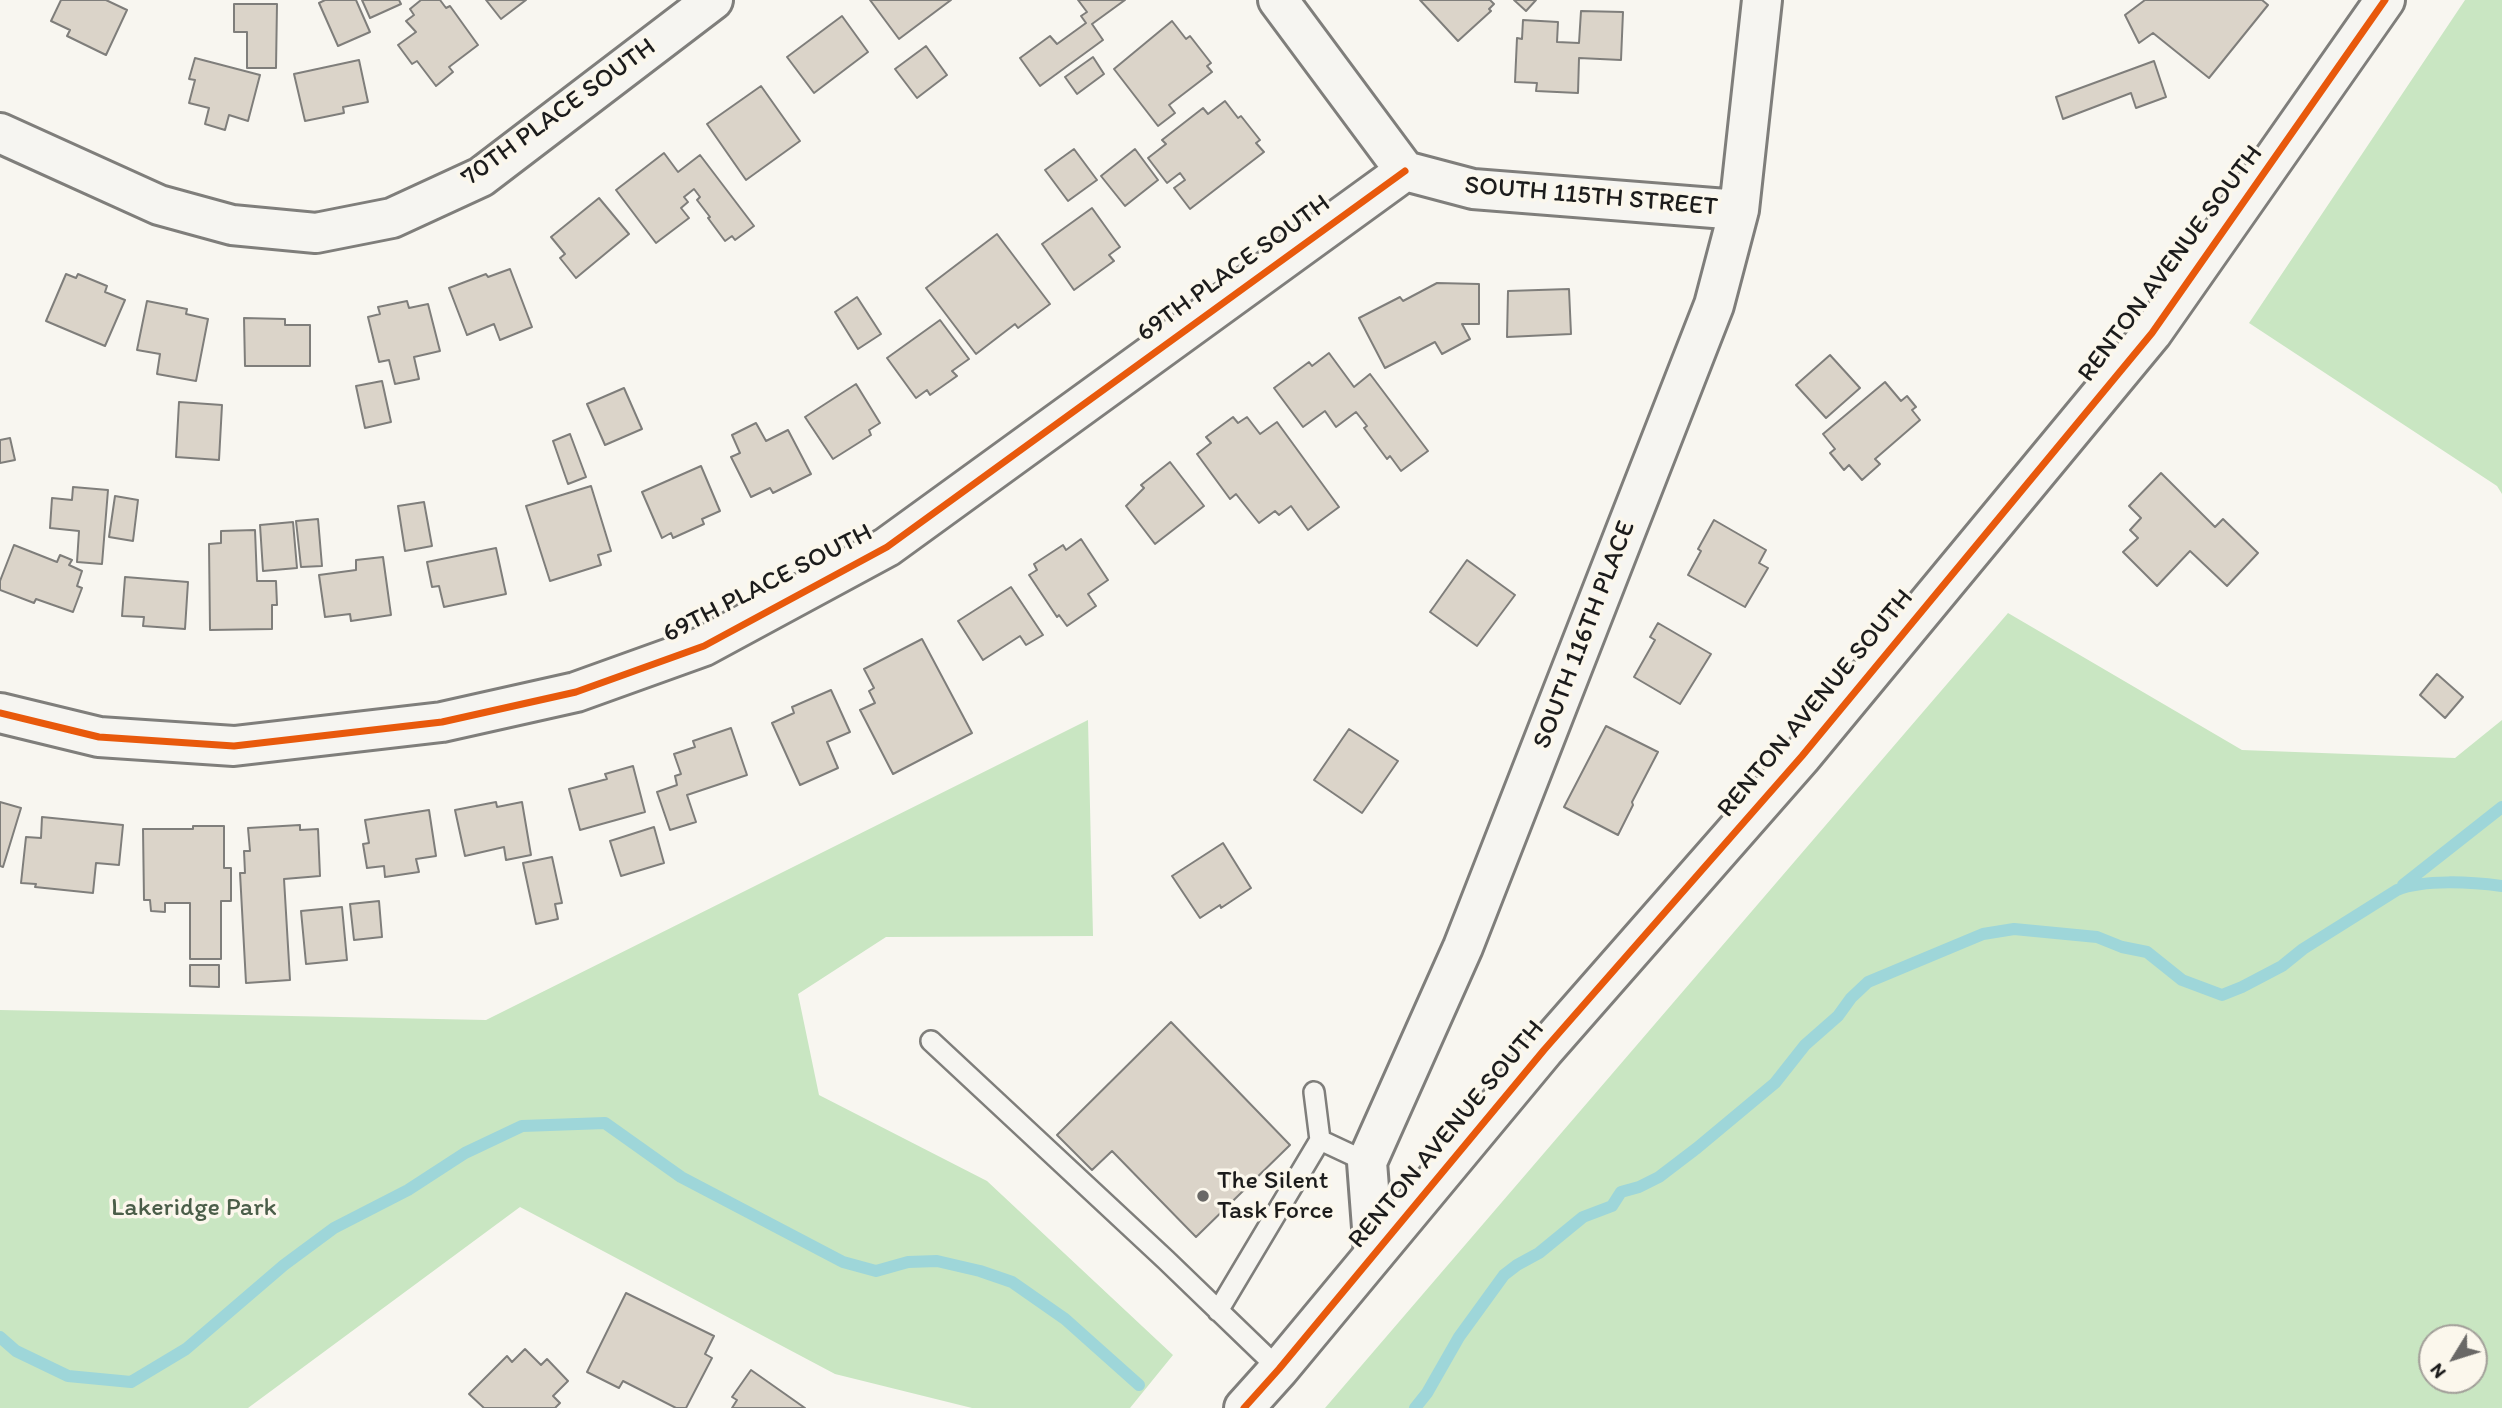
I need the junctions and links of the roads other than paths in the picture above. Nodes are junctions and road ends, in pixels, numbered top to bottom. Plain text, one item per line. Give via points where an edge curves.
1 (713, 0) edge
2 (1278, 0) edge
3 (1762, 0) edge
4 (2385, 0) edge
5 (0, 133) edge
6 (1405, 171) junction
7 (1739, 210) junction
8 (0, 713) edge
9 (931, 1041) dead end
10 (1314, 1092) dead end
11 (1320, 1140) junction
12 (1367, 1162) junction
13 (1374, 1254) junction
14 (1218, 1311) junction
15 (1279, 1369) junction
16 (1244, 1408) edge

1 - 5 street, 70TH PLACE SOUTH via 481,177 392,218 316,233 232,225 159,205
2 - 6 street
3 - 7 street, SOUTH 116TH PLACE
4 - 13 street, RENTON AVENUE SOUTH via 2152,333 1802,756 1544,1050
6 - 7 street, SOUTH 115TH STREET via 1473,189
6 - 8 street, 69TH PLACE SOUTH via 887,547 704,646 576,692 442,722 234,746 99,737
7 - 12 street, SOUTH 116TH PLACE via 1714,305 1684,383 1463,947
9 - 14 lane
10 - 11 lane
11 - 12 lane
11 - 14 lane
12 - 13 street, SOUTH 116TH PLACE
13 - 15 street, RENTON AVENUE SOUTH
14 - 15 lane
15 - 16 street, RENTON AVENUE SOUTH

